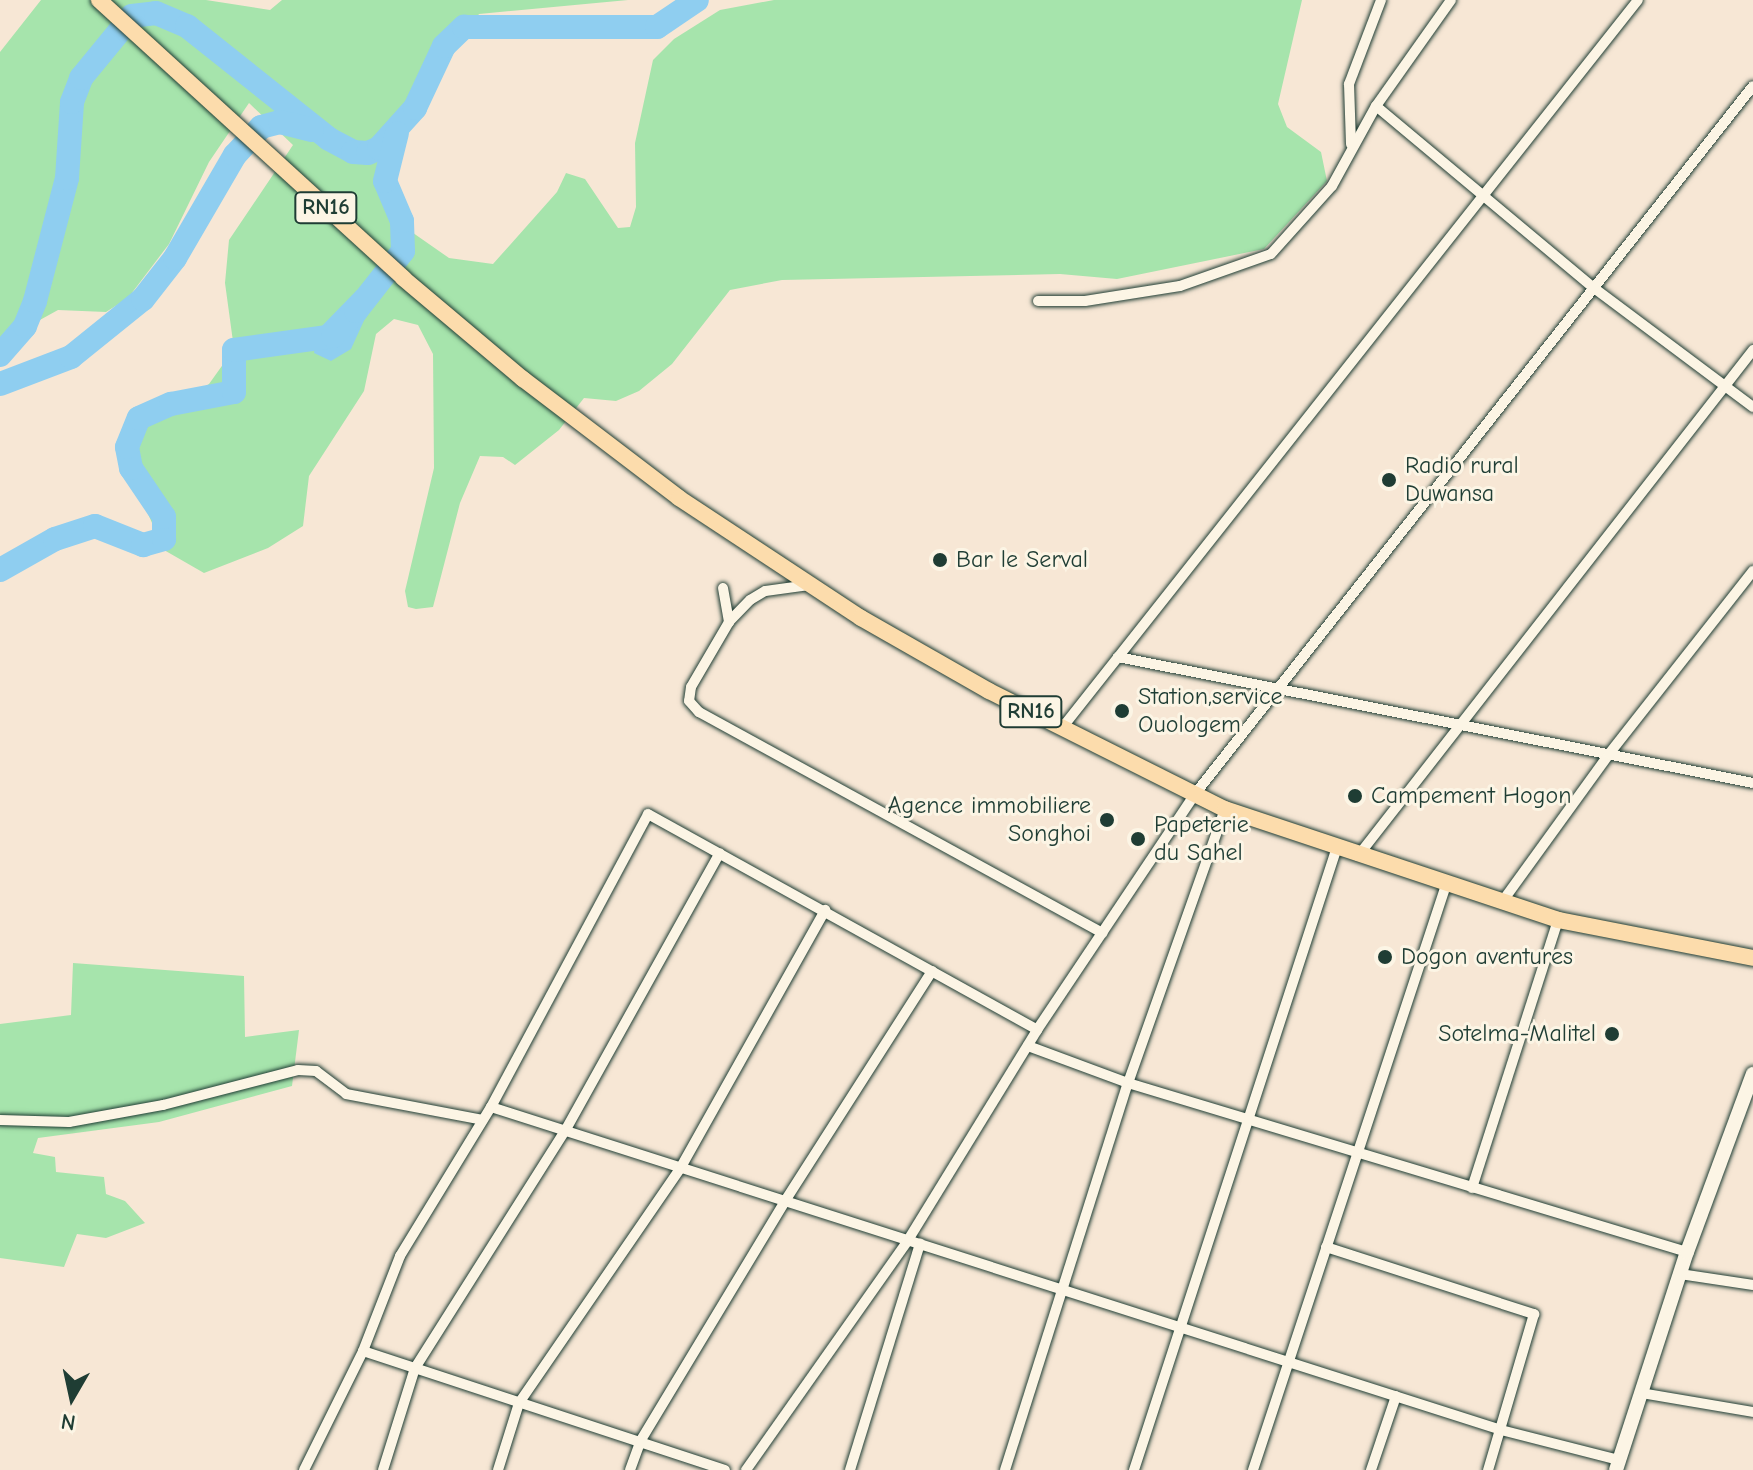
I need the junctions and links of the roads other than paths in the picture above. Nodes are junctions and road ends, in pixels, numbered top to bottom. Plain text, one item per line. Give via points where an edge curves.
1 (1381, 0) edge
2 (1451, 0) edge
3 (1638, 0) edge
4 (105, 5) edge
5 (1753, 86) edge
6 (1376, 106) junction
7 (1351, 147) junction
8 (1485, 193) junction
9 (1594, 288) junction
10 (1038, 301) dead end
11 (1753, 350) edge
12 (1725, 385) junction
13 (1753, 407) edge
14 (1753, 571) edge
15 (809, 585) junction
16 (723, 588) dead end
17 (729, 622) junction
18 (1118, 657) junction
19 (1279, 689) junction
20 (1460, 724) junction
21 (1062, 728) junction
22 (1609, 754) junction
23 (1753, 783) edge
24 (1195, 794) junction
25 (1225, 809) junction
26 (1336, 850) junction
27 (720, 853) junction
28 (1357, 856) junction
29 (1446, 885) junction
30 (1502, 902) junction
31 (825, 910) junction
32 (1558, 920) junction
33 (1102, 933) junction
34 (1753, 958) edge
35 (932, 971) junction
36 (1037, 1030) junction
37 (1028, 1046) junction
38 (1753, 1074) edge
39 (1128, 1083) junction
40 (491, 1107) junction
41 (0, 1120) edge
42 (483, 1120) junction
43 (1251, 1121) junction
44 (565, 1131) junction
45 (1357, 1153) junction
46 (681, 1167) junction
47 (1472, 1188) junction
48 (785, 1201) junction
49 (908, 1240) junction
50 (920, 1244) junction
51 (1326, 1247) junction
52 (1687, 1252) junction
53 (1680, 1274) junction
54 (1753, 1285) edge
55 (1062, 1290) junction
56 (1181, 1327) junction
57 (363, 1351) junction
58 (1289, 1362) junction
59 (415, 1368) junction
60 (1641, 1393) junction
61 (1396, 1396) junction
62 (519, 1403) junction
63 (1753, 1412) edge
64 (1501, 1430) junction
65 (641, 1440) junction
66 (1617, 1465) edge
67 (304, 1470) edge
68 (383, 1470) edge
69 (498, 1470) edge
70 (630, 1470) edge
71 (725, 1470) edge
72 (746, 1470) edge
73 (850, 1470) edge
74 (1005, 1470) edge
75 (1134, 1470) edge
76 (1253, 1470) edge
77 (1371, 1470) edge
78 (1488, 1470) edge

1 - 7 street via 1349,84
2 - 6 street
3 - 8 street
4 - 15 main road, RN16 via 379,257 523,379 679,498
5 - 9 street
6 - 7 street
6 - 8 street
7 - 10 street via 1332,186 1271,254 1180,286 1085,301
8 - 9 street
8 - 18 street
9 - 12 street
9 - 19 street
11 - 12 street
12 - 13 street
12 - 20 street
14 - 22 street
15 - 17 street via 765,591
15 - 21 main road, RN16
16 - 17 street
17 - 33 street via 691,687 689,701 699,712
18 - 19 street
18 - 21 street
19 - 20 street
19 - 24 street
20 - 22 street
20 - 28 street
21 - 24 main road, RN16
22 - 23 street
22 - 30 street
24 - 25 main road, RN16
24 - 33 street
25 - 26 main road, RN16
25 - 39 street
26 - 28 main road, RN16
26 - 43 street
27 - 31 street
27 - 40 street via 648,814
27 - 44 street
28 - 29 main road, RN16
29 - 30 main road, RN16
29 - 45 street
30 - 32 main road, RN16
31 - 35 street
31 - 46 street
32 - 34 main road, RN16
32 - 47 street
33 - 36 street
35 - 36 street
35 - 48 street
36 - 37 street
37 - 39 street
37 - 49 street
38 - 52 main road
39 - 43 street
39 - 55 street
40 - 42 street
40 - 44 street
41 - 42 street via 85,1119 298,1070 316,1071 346,1094
42 - 57 street via 400,1256
43 - 45 street
43 - 56 street
44 - 46 street
44 - 59 street
45 - 47 street
45 - 51 street
46 - 48 street
46 - 62 street
47 - 52 street
48 - 49 street
48 - 65 street
49 - 50 street
49 - 72 street
50 - 55 street
50 - 73 street
51 - 58 street
51 - 64 street via 1534,1314
52 - 53 main road
53 - 54 street
53 - 60 main road
55 - 56 street
55 - 74 street
56 - 58 street
56 - 75 street
57 - 59 street
57 - 67 street
58 - 61 street
58 - 76 street
59 - 62 street
59 - 68 street
60 - 63 street
60 - 66 main road
61 - 64 street
61 - 77 street
62 - 65 street
62 - 69 street
64 - 66 street
64 - 78 street
65 - 70 street
65 - 71 street

